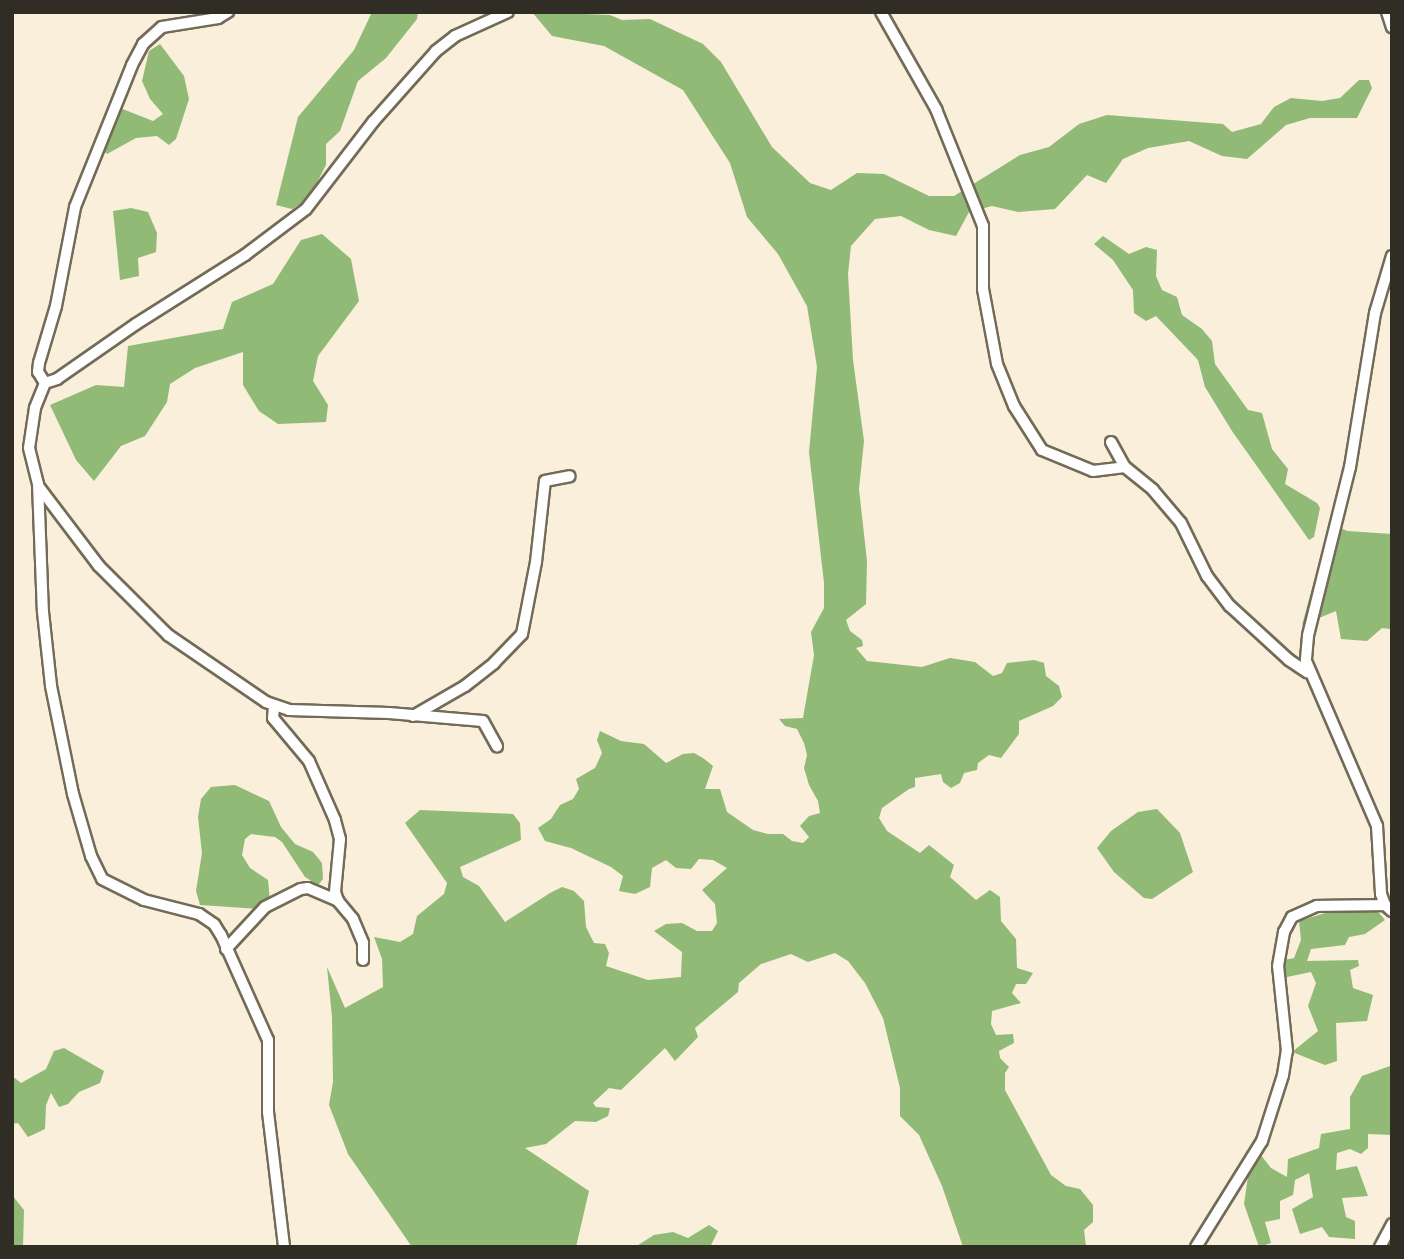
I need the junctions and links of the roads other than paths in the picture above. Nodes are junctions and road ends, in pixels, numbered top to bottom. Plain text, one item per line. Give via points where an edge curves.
1 (228, 12) edge
2 (508, 12) edge
3 (881, 12) edge
4 (1387, 12) edge
5 (1392, 27) edge
6 (1392, 256) edge
7 (1383, 285) junction
8 (1392, 296) edge
9 (45, 383) junction
10 (1111, 442) dead end
11 (1125, 467) junction
12 (570, 476) dead end
13 (38, 484) junction
14 (1309, 674) junction
15 (274, 706) junction
16 (413, 716) junction
17 (497, 747) dead end
18 (338, 901) junction
19 (1388, 908) edge
20 (226, 949) junction
21 (363, 960) dead end
22 (1392, 1224) edge
23 (284, 1247) edge
24 (1196, 1247) edge
25 (1380, 1247) edge

1 - 9 street via 218,18 162,27 143,44 132,65 75,207 56,306 39,363 38,372
2 - 9 street via 455,36 436,51 373,122 306,209 245,255
3 - 11 street via 936,109 983,226 983,289 998,364 1014,406 1042,450 1093,471
4 - 5 street
6 - 7 street
7 - 8 street
7 - 14 street via 1350,467 1308,636
9 - 13 street via 30,430 29,448
10 - 11 street
11 - 14 street via 1181,523 1207,576 1230,606
12 - 16 street via 545,481 522,634 465,686
13 - 15 street via 99,566 168,635
13 - 20 street via 51,686 73,793 96,869 102,879 144,900 208,919
14 - 19 street via 1377,826 1380,886
15 - 16 street
15 - 18 street via 273,718 309,761 335,820 340,839
16 - 17 street via 483,721
18 - 20 street via 302,889 265,907
18 - 21 street via 353,919 363,943
19 - 24 street via 1317,906 1292,917 1284,932 1278,966 1287,1051 1283,1075 1262,1141
20 - 23 street via 268,1040 268,1112
22 - 25 street

